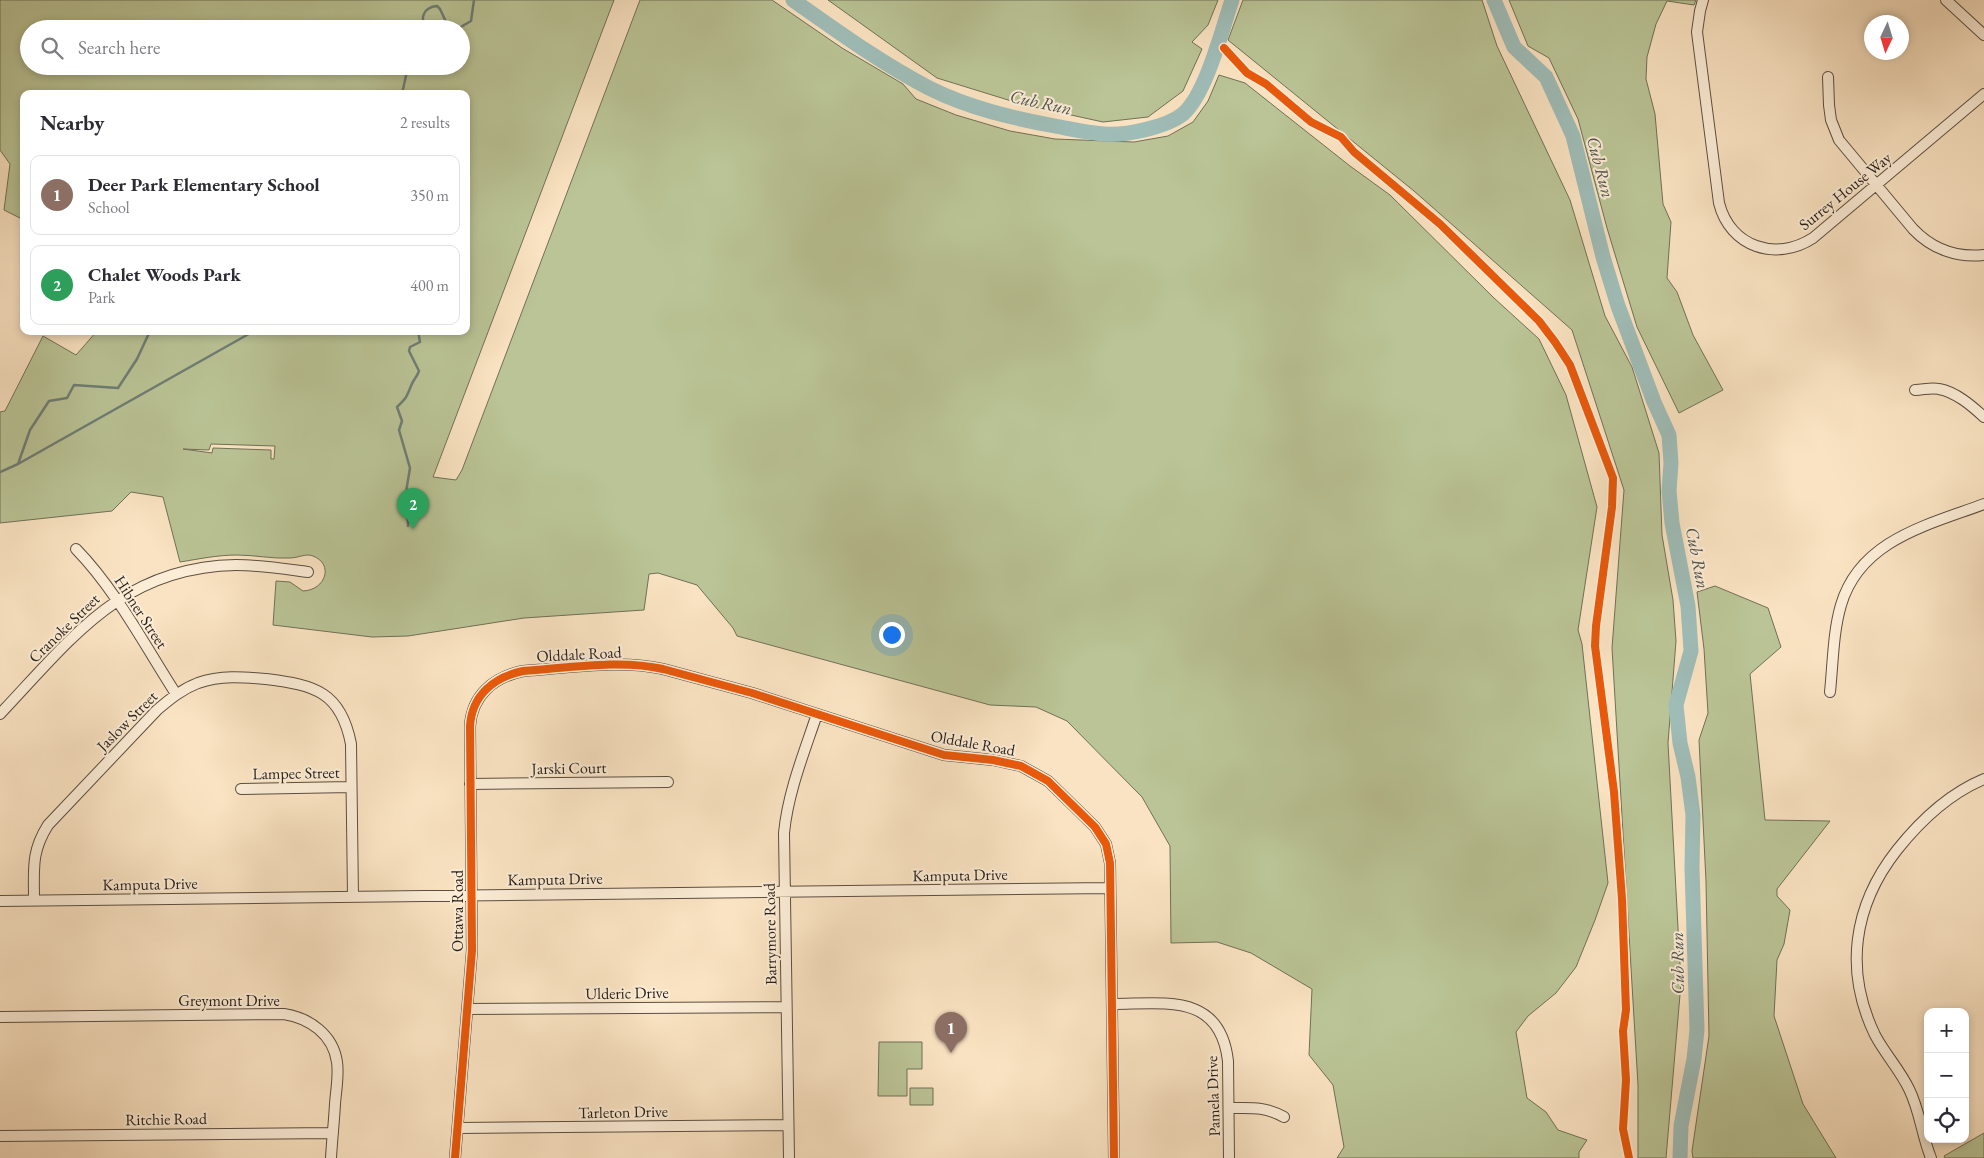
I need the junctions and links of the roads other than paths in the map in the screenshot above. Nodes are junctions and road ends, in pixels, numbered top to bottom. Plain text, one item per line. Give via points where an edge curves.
1 (1703, 0) edge
2 (1946, 0) edge
3 (1984, 35) edge
4 (1828, 77) dead end
5 (1984, 94) edge
6 (1876, 186) junction
7 (1984, 255) edge
8 (1915, 390) dead end
9 (1984, 417) edge
10 (1984, 504) edge
11 (76, 549) dead end
12 (308, 572) dead end
13 (116, 600) junction
14 (503, 677) joint
15 (1830, 692) dead end
16 (176, 694) junction
17 (0, 714) edge
18 (817, 714) junction
19 (1984, 779) edge
20 (668, 782) dead end
21 (470, 784) junction
22 (351, 787) junction
23 (241, 789) dead end
24 (1110, 888) junction
25 (785, 892) junction
26 (472, 895) junction
27 (353, 897) junction
28 (34, 900) junction
29 (0, 901) edge
30 (1112, 1004) junction
31 (786, 1006) junction
32 (468, 1009) junction
33 (0, 1017) edge
34 (1229, 1108) junction
35 (1284, 1117) dead end
36 (788, 1125) junction
37 (458, 1128) junction
38 (333, 1134) junction
39 (0, 1136) edge
40 (331, 1158) edge
41 (455, 1158) edge
42 (789, 1158) edge
43 (1114, 1158) edge
44 (1229, 1158) edge
45 (1931, 1158) edge

1 - 6 street, Surrey House Way via 1697,32 1719,203 1732,230 1747,242 1762,248 1793,248 1813,238
2 - 3 street
4 - 6 street via 1829,105 1835,132
5 - 6 street, Surrey House Way
6 - 7 street via 1925,240 1949,252
8 - 9 street via 1946,391
10 - 15 street via 1906,533 1884,545 1864,564 1846,590 1841,606
11 - 13 street, Hibner Street via 91,564
12 - 13 street, Cranoke Street via 254,566 206,567 150,583
13 - 16 street, Hibner Street
13 - 17 street, Cranoke Street via 79,631
14 - 18 street, Olddale Road via 523,671 649,666
14 - 21 street, Ottawa Road via 485,690 474,708 470,726
16 - 22 street, Jaslow Street via 206,681 233,676 297,683 316,690 336,706 347,726 351,744
16 - 28 street, Jaslow Street via 48,825 38,841 35,855
18 - 24 street, Olddale Road via 944,755 1004,762 1038,774 1100,834 1109,856
18 - 25 street, Barrymore Road via 787,809
19 - 45 street via 1946,800 1904,842 1871,891 1859,931 1856,960 1862,1003 1876,1037 1913,1097
20 - 21 street, Jarski Court
21 - 26 street, Ottawa Road
22 - 23 street, Lampec Street
22 - 27 street, Jaslow Street
24 - 25 street, Kamputa Drive
24 - 30 street, Olddale Road
25 - 26 street, Kamputa Drive
25 - 31 street, Barrymore Road
26 - 27 street, Kamputa Drive
26 - 32 street, Ottawa Road
27 - 28 street, Kamputa Drive
28 - 29 street, Kamputa Drive
30 - 34 street, Pamela Drive via 1180,1004 1193,1007 1207,1016 1222,1035 1227,1048
30 - 43 street, Olddale Road
31 - 32 street, Ulderic Drive
31 - 36 street, Barrymore Road
32 - 37 street, Ottawa Road
33 - 38 street, Greymont Drive via 296,1016 320,1030 335,1053 338,1072
34 - 35 street via 1260,1108
34 - 44 street, Pamela Drive
36 - 37 street, Tarleton Drive
36 - 42 street, Barrymore Road
37 - 41 street, Ottawa Road
38 - 39 street, Ritchie Road
38 - 40 street, Greymont Drive

